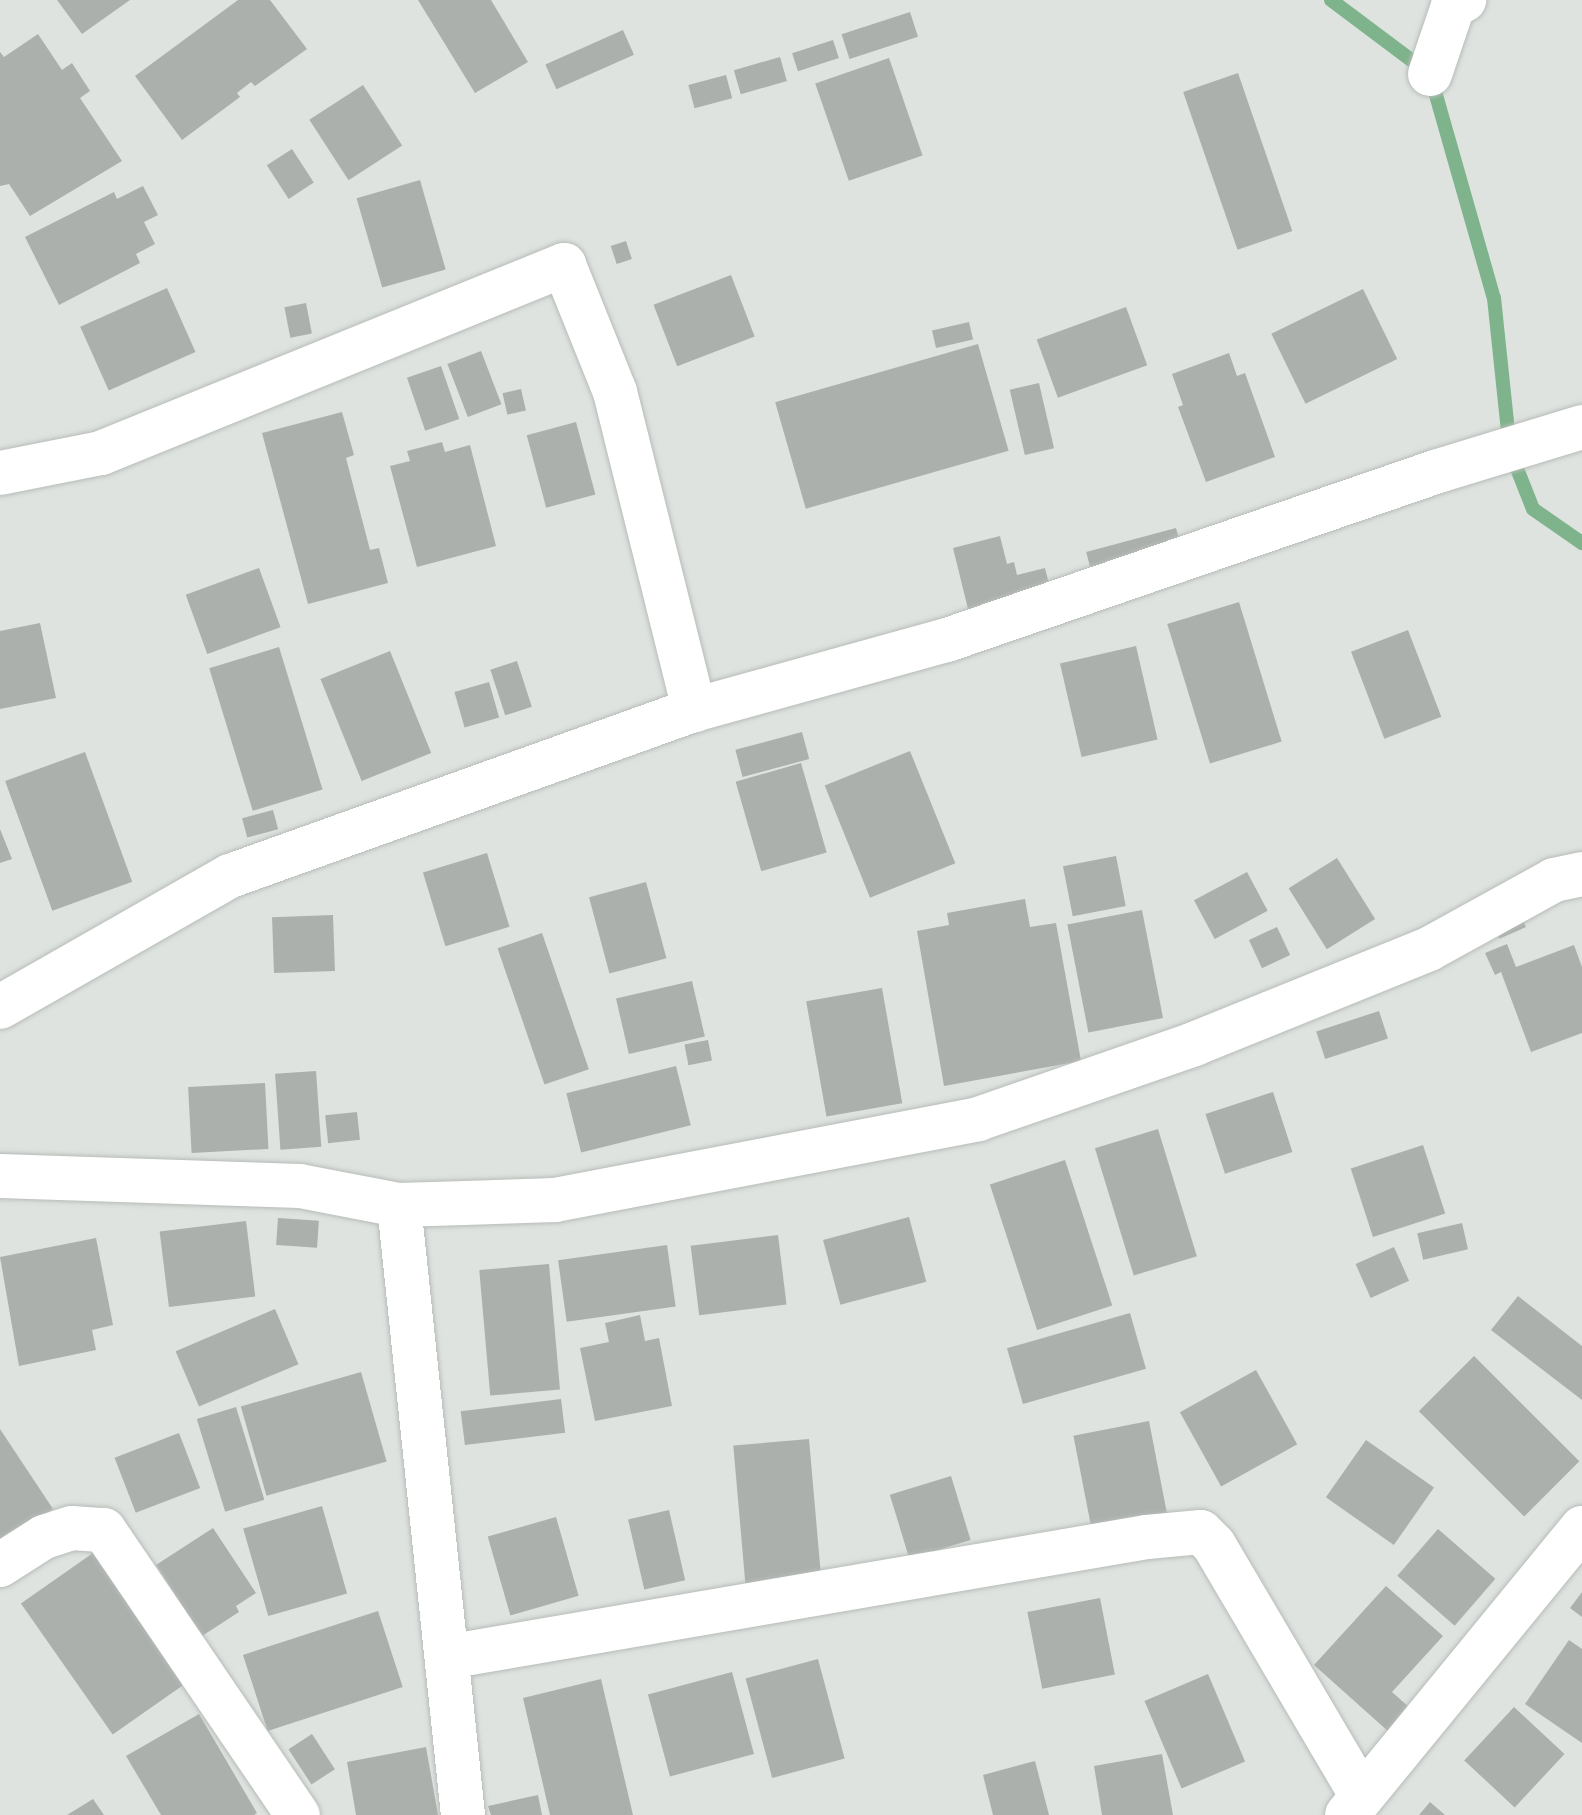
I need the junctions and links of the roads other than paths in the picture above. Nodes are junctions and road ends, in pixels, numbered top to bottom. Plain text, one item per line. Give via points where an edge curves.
1 (1464, 0) edge
2 (1430, 74) dead end
3 (1582, 427) edge
4 (0, 473) edge
5 (694, 710) junction
6 (1582, 874) edge
7 (0, 1007) edge
8 (0, 1176) edge
9 (399, 1205) junction
10 (1582, 1528) edge
11 (0, 1565) edge
12 (447, 1657) junction
13 (1354, 1806) edge
14 (298, 1815) edge
15 (463, 1815) edge

1 - 2 street via 1453,6
3 - 5 street via 1438,471 947,640
4 - 5 street via 101,453 564,265 615,392
5 - 7 street via 230,876
6 - 9 street via 1554,880 1429,949 1194,1044 978,1119 555,1200
8 - 9 street via 300,1186
9 - 12 street
10 - 13 street
11 - 14 street via 44,1537 72,1528 104,1530
12 - 13 street via 1201,1532 1214,1545
12 - 15 street

